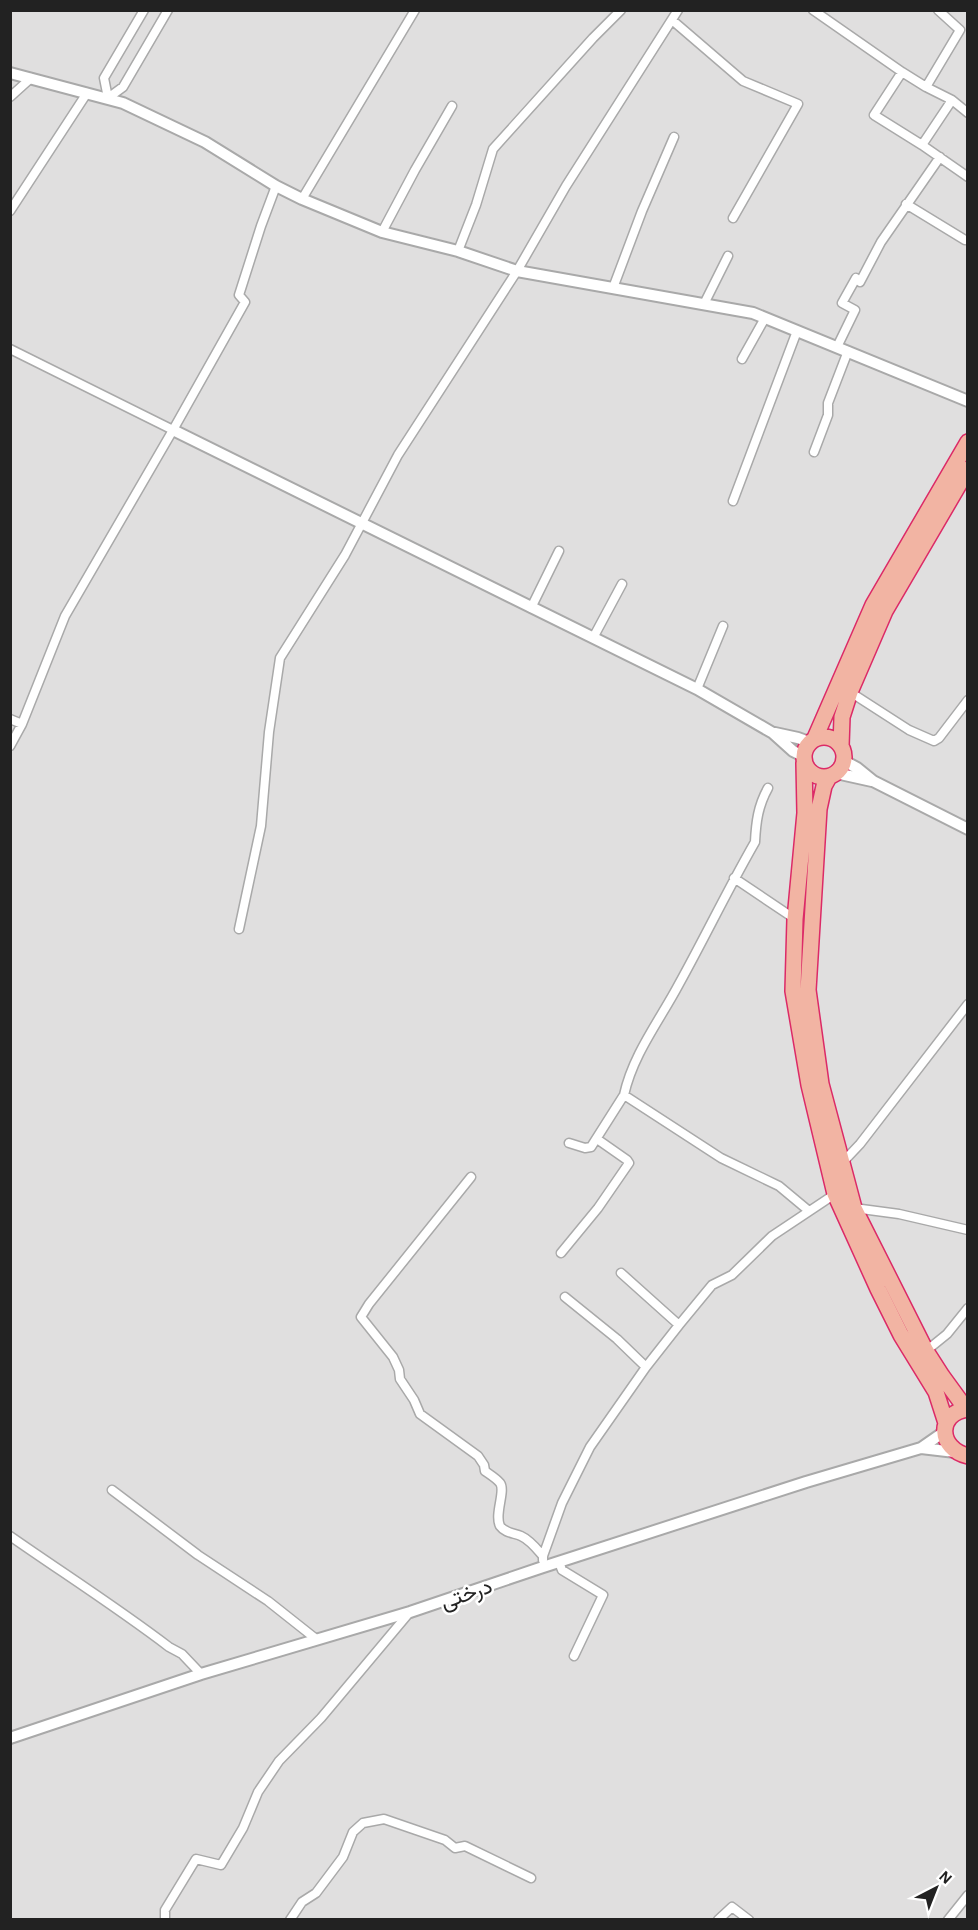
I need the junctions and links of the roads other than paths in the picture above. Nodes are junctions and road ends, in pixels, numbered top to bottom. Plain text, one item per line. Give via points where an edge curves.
1 (144, 10) edge
2 (168, 10) edge
3 (415, 10) edge
4 (621, 10) edge
5 (813, 10) edge
6 (939, 10) edge
7 (675, 14) edge
8 (902, 72) junction
9 (10, 73) edge
10 (31, 78) junction
11 (926, 87) junction
12 (87, 93) junction
13 (10, 97) edge
14 (108, 98) junction
15 (952, 100) junction
16 (452, 106) dead end
17 (968, 113) edge
18 (674, 137) dead end
19 (922, 145) junction
20 (940, 157) junction
21 (968, 177) edge
22 (276, 186) junction
23 (302, 199) junction
24 (906, 204) junction
25 (10, 211) edge
26 (733, 218) dead end
27 (382, 232) junction
28 (965, 240) dead end
29 (458, 251) junction
30 (728, 256) dead end
31 (517, 272) junction
32 (613, 288) junction
33 (704, 304) junction
34 (765, 318) junction
35 (797, 331) junction
36 (10, 349) edge
37 (843, 349) junction
38 (742, 359) dead end
39 (968, 401) edge
40 (173, 430) junction
41 (968, 442) edge
42 (814, 452) dead end
43 (968, 470) edge
44 (733, 501) dead end
45 (361, 524) junction
46 (559, 551) dead end
47 (622, 584) dead end
48 (531, 608) junction
49 (723, 626) dead end
50 (593, 638) junction
51 (697, 689) junction
52 (850, 692) junction
53 (968, 700) edge
54 (10, 719) edge
55 (22, 724) junction
56 (10, 746) edge
57 (808, 750) junction
58 (838, 764) junction
59 (768, 788) dead end
60 (968, 829) edge
61 (734, 878) junction
62 (795, 919) junction
63 (239, 929) dead end
64 (968, 1004) edge
65 (624, 1095) junction
66 (597, 1138) junction
67 (569, 1143) dead end
68 (842, 1163) junction
69 (471, 1177) dead end
70 (835, 1194) junction
71 (854, 1208) junction
72 (809, 1211) junction
73 (968, 1230) edge
74 (561, 1253) dead end
75 (621, 1273) dead end
76 (565, 1297) dead end
77 (968, 1308) edge
78 (679, 1325) junction
79 (926, 1351) junction
80 (646, 1367) junction
81 (967, 1409) edge
82 (945, 1427) junction
83 (921, 1448) junction
84 (961, 1454) edge
85 (112, 1490) dead end
86 (10, 1536) edge
87 (543, 1561) junction
88 (559, 1562) junction
89 (410, 1612) junction
90 (316, 1639) junction
91 (574, 1656) dead end
92 (201, 1674) junction
93 (10, 1738) edge
94 (531, 1878) dead end
95 (968, 1895) edge
96 (165, 1920) edge
97 (290, 1920) edge
98 (718, 1920) edge
99 (749, 1920) edge
100 (948, 1920) edge

1 - 14 street via 104,78
2 - 14 street via 123,87
3 - 23 street
4 - 29 street via 493,149
5 - 8 street
6 - 11 street via 960,30
7 - 26 street via 743,81 798,104
7 - 31 street via 566,186
8 - 11 street
8 - 19 street via 874,115
9 - 10 street
10 - 12 street
10 - 13 street
11 - 15 street
12 - 14 street
12 - 25 street
14 - 22 street via 205,142
15 - 17 street
15 - 19 street
16 - 27 street
18 - 32 street
19 - 20 street
20 - 21 street
20 - 24 street
22 - 23 street
22 - 40 street via 239,295 244,302
23 - 27 street
24 - 28 street
24 - 37 street via 860,282 856,278 842,303 855,310
27 - 29 street
29 - 31 street
30 - 33 street
31 - 32 street
31 - 45 street via 398,455
32 - 33 street
33 - 34 street
34 - 35 street
34 - 38 street
35 - 37 street
35 - 44 street
36 - 40 street
37 - 39 street
37 - 42 street via 828,415
40 - 45 street
40 - 55 street via 65,616
41 - 57 highway via 873,604
43 - 52 highway via 885,611
45 - 48 street
45 - 63 street via 280,658 261,826
46 - 48 street
47 - 50 street
48 - 50 street
49 - 51 street
50 - 51 street
51 - 57 street via 773,733 798,738
52 - 53 street via 909,730 934,741
52 - 58 highway
54 - 55 street
55 - 56 street
57 - 58 highway via 830,737 837,741
57 - 58 highway via 808,770 814,775 822,777
57 - 62 highway
58 - 60 street
58 - 68 highway via 824,786 819,809 808,990 821,1084
59 - 61 street via 756,820 755,842
61 - 62 street
61 - 65 street via 646,1041 627,1079
62 - 70 highway via 793,991 809,1085
64 - 68 street
65 - 66 street
65 - 72 street via 721,1158 779,1186
66 - 67 street via 588,1148
66 - 74 street via 628,1163
68 - 71 highway
69 - 87 street via 361,1317 393,1357 400,1379 420,1414 478,1456 485,1471 501,1484 500,1526 524,1537
70 - 72 street
70 - 82 highway via 901,1335 936,1392
71 - 73 street
71 - 79 highway
72 - 78 street via 772,1236 732,1275 712,1286
75 - 78 street
76 - 80 street
77 - 79 street via 947,1334
78 - 80 street
79 - 81 highway
80 - 87 street via 590,1447 562,1503
81 - 82 highway via 957,1411
82 - 83 street
82 - 84 highway via 946,1440
83 - 84 street
83 - 88 street, درختی
85 - 90 street
86 - 92 street via 182,1654
87 - 88 street, درختی
87 - 89 street, درختی
88 - 91 street via 562,1570 603,1595
89 - 90 street, درختی
89 - 96 street via 321,1718 279,1761 258,1792 221,1865 196,1860 165,1910
90 - 92 street, درختی
92 - 93 street, درختی
94 - 97 street via 465,1846 455,1848 445,1840 384,1819 363,1823 353,1832 343,1857
95 - 100 street
98 - 99 street via 732,1907

